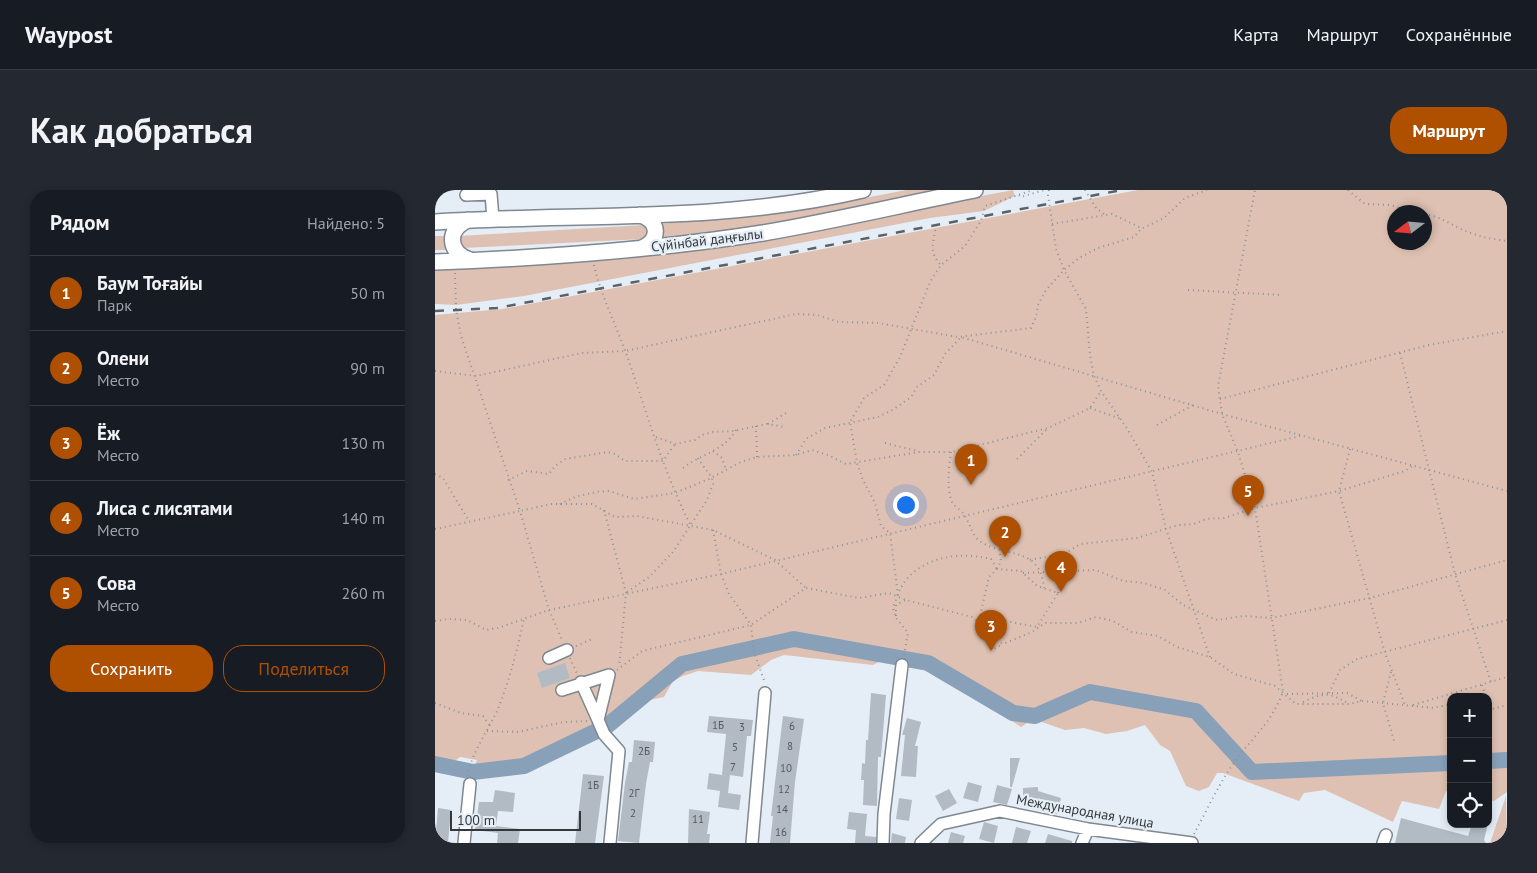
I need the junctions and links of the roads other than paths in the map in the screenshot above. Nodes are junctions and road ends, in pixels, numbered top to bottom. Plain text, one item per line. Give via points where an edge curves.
1 (863, 190) edge
2 (975, 190) edge
3 (466, 195) dead end
4 (640, 215) junction
5 (493, 219) junction
6 (468, 220) junction
7 (435, 222) edge
8 (642, 248) junction
9 (470, 260) junction
10 (435, 262) edge
11 (567, 650) road end
12 (549, 658) dead end
13 (902, 665) dead end
14 (581, 682) junction
15 (562, 690) dead end
16 (765, 693) road end
17 (597, 720) junction
18 (469, 780) road end
19 (1088, 829) junction
20 (464, 843) edge
21 (611, 843) edge
22 (752, 843) edge
23 (883, 843) edge
24 (921, 843) edge
25 (1082, 843) edge
26 (1191, 843) edge

1 - 4 main road, Сүйінбай даңғылы via 760,208
2 - 8 main road, Сүйінбай даңғылы via 765,232
3 - 5 street via 491,194
4 - 5 main road, Сүйінбай даңғылы
4 - 8 main road via 648,217 656,230 650,245
5 - 6 main road, Сүйінбай даңғылы
6 - 7 main road, Сүйінбай даңғылы
6 - 9 main road via 453,231 451,241 454,250
8 - 9 main road, Сүйінбай даңғылы
9 - 10 main road, Сүйінбай даңғылы
11 - 12 street
13 - 23 street
14 - 15 street
14 - 17 street
14 - 17 street via 614,672
16 - 22 street
17 - 21 street via 619,752
18 - 20 street
19 - 24 street, Международная улица via 1000,811 941,824
19 - 25 street
19 - 26 street, Международная улица

